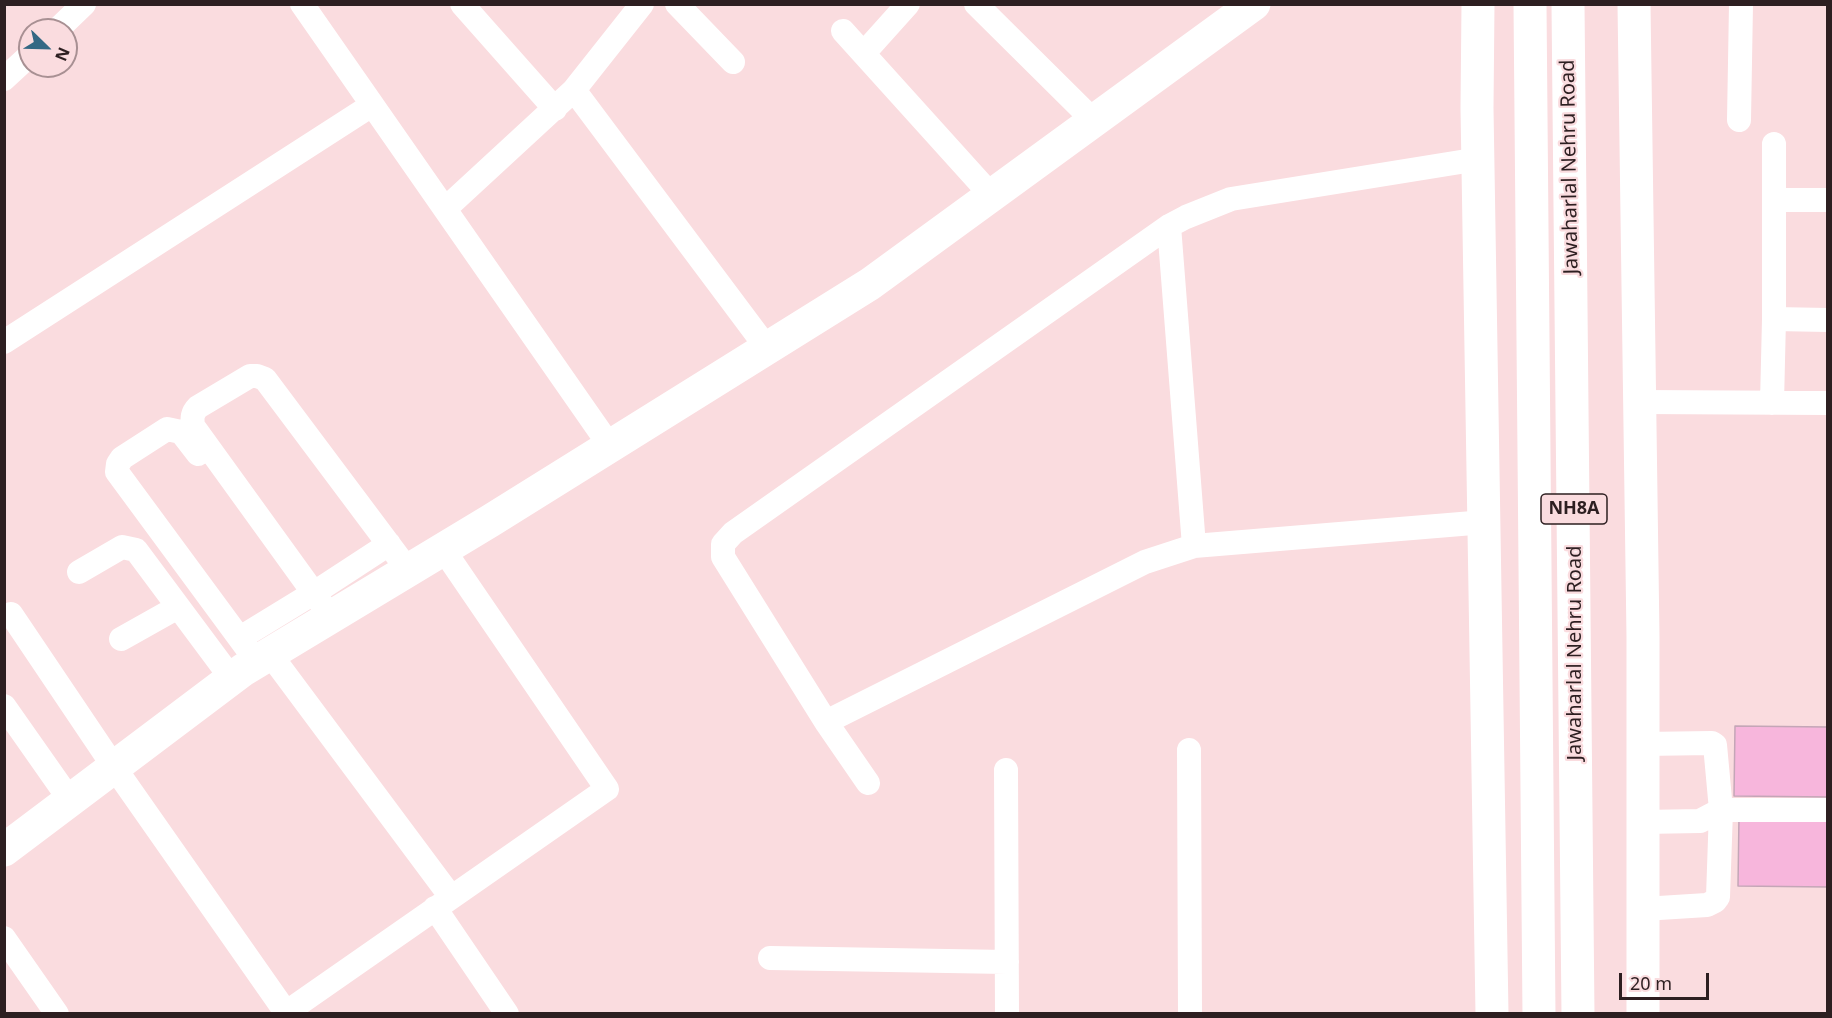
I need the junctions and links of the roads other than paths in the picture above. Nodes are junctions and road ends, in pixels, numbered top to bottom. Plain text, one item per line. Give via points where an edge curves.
1 (84, 4) edge
2 (302, 4) edge
3 (462, 4) edge
4 (642, 4) edge
5 (677, 4) edge
6 (908, 4) edge
7 (976, 4) edge
8 (1254, 4) edge
9 (1478, 4) edge
10 (1530, 4) edge
11 (1568, 4) edge
12 (1634, 4) edge
13 (1741, 4) edge
14 (69, 18) edge
15 (843, 31) dead end
16 (864, 54) junction
17 (733, 62) dead end
18 (18, 67) edge
19 (4, 80) edge
20 (574, 90) junction
21 (372, 105) junction
22 (555, 109) junction
23 (1739, 120) dead end
24 (1094, 121) junction
25 (1774, 144) dead end
26 (1479, 159) junction
27 (992, 195) junction
28 (1774, 200) junction
29 (1827, 200) edge
30 (445, 209) junction
31 (1169, 226) junction
32 (1774, 319) junction
33 (1827, 320) edge
34 (4, 342) edge
35 (767, 348) junction
36 (1640, 402) junction
37 (1772, 403) junction
38 (1827, 404) edge
39 (610, 446) junction
40 (1485, 522) junction
41 (389, 544) junction
42 (1194, 546) junction
43 (443, 549) junction
44 (408, 570) junction
45 (79, 572) dead end
46 (178, 607) junction
47 (319, 607) junction
48 (11, 614) dead end
49 (121, 639) dead end
50 (250, 658) junction
51 (4, 706) edge
52 (826, 722) junction
53 (1643, 744) junction
54 (1189, 750) dead end
55 (114, 767) junction
56 (1006, 770) dead end
57 (868, 783) dead end
58 (70, 800) junction
59 (1721, 810) junction
60 (1827, 810) edge
61 (1643, 822) junction
62 (4, 850) edge
63 (443, 903) junction
64 (1643, 909) junction
65 (4, 938) edge
66 (770, 958) dead end
67 (1007, 962) junction
68 (286, 1013) edge
69 (57, 1014) edge
70 (507, 1014) edge
71 (1007, 1014) edge
72 (1190, 1014) edge
73 (1492, 1014) edge
74 (1539, 1014) edge
75 (1578, 1014) edge
76 (1643, 1014) edge

1 - 14 street
2 - 21 street
3 - 22 street
4 - 20 street
5 - 17 street
6 - 16 street
7 - 24 street
8 - 24 street
9 - 26 street
10 - 74 street, Jawaharlal Nehru Road / NH8A
11 - 75 street, Jawaharlal Nehru Road / NH8A
12 - 36 street
13 - 23 street
15 - 16 street
16 - 27 street
18 - 19 street
20 - 22 street
20 - 35 street
21 - 30 street
21 - 34 street
22 - 30 street
24 - 27 street
25 - 28 street
26 - 31 street via 1231,199
26 - 40 street
27 - 35 street via 870,284
28 - 29 street
28 - 32 street
30 - 39 street
31 - 42 street
31 - 52 street via 732,533 723,544 723,557
32 - 33 street
32 - 37 street
35 - 39 street
36 - 37 street
36 - 53 street
37 - 38 street
39 - 43 street
40 - 42 street
40 - 73 street
41 - 44 street
41 - 47 street
41 - 47 street via 265,379 250,376 198,407 192,417 193,426
42 - 52 street via 1145,562
43 - 44 street
43 - 63 street via 607,789
44 - 47 street
45 - 46 street via 114,550 131,548
46 - 49 street
46 - 50 street
47 - 50 street
47 - 50 street via 181,432 167,429 122,458 117,472
48 - 55 street
50 - 55 street
50 - 63 street
51 - 58 street
52 - 57 street
53 - 59 street via 1712,742
53 - 61 street
54 - 72 street
55 - 58 street
55 - 68 street
56 - 67 street
58 - 62 street
59 - 60 street
59 - 61 street via 1700,821
59 - 64 street via 1715,901 1707,905
61 - 64 street
63 - 68 street
63 - 70 street
64 - 76 street
65 - 69 street
66 - 67 street
67 - 71 street

